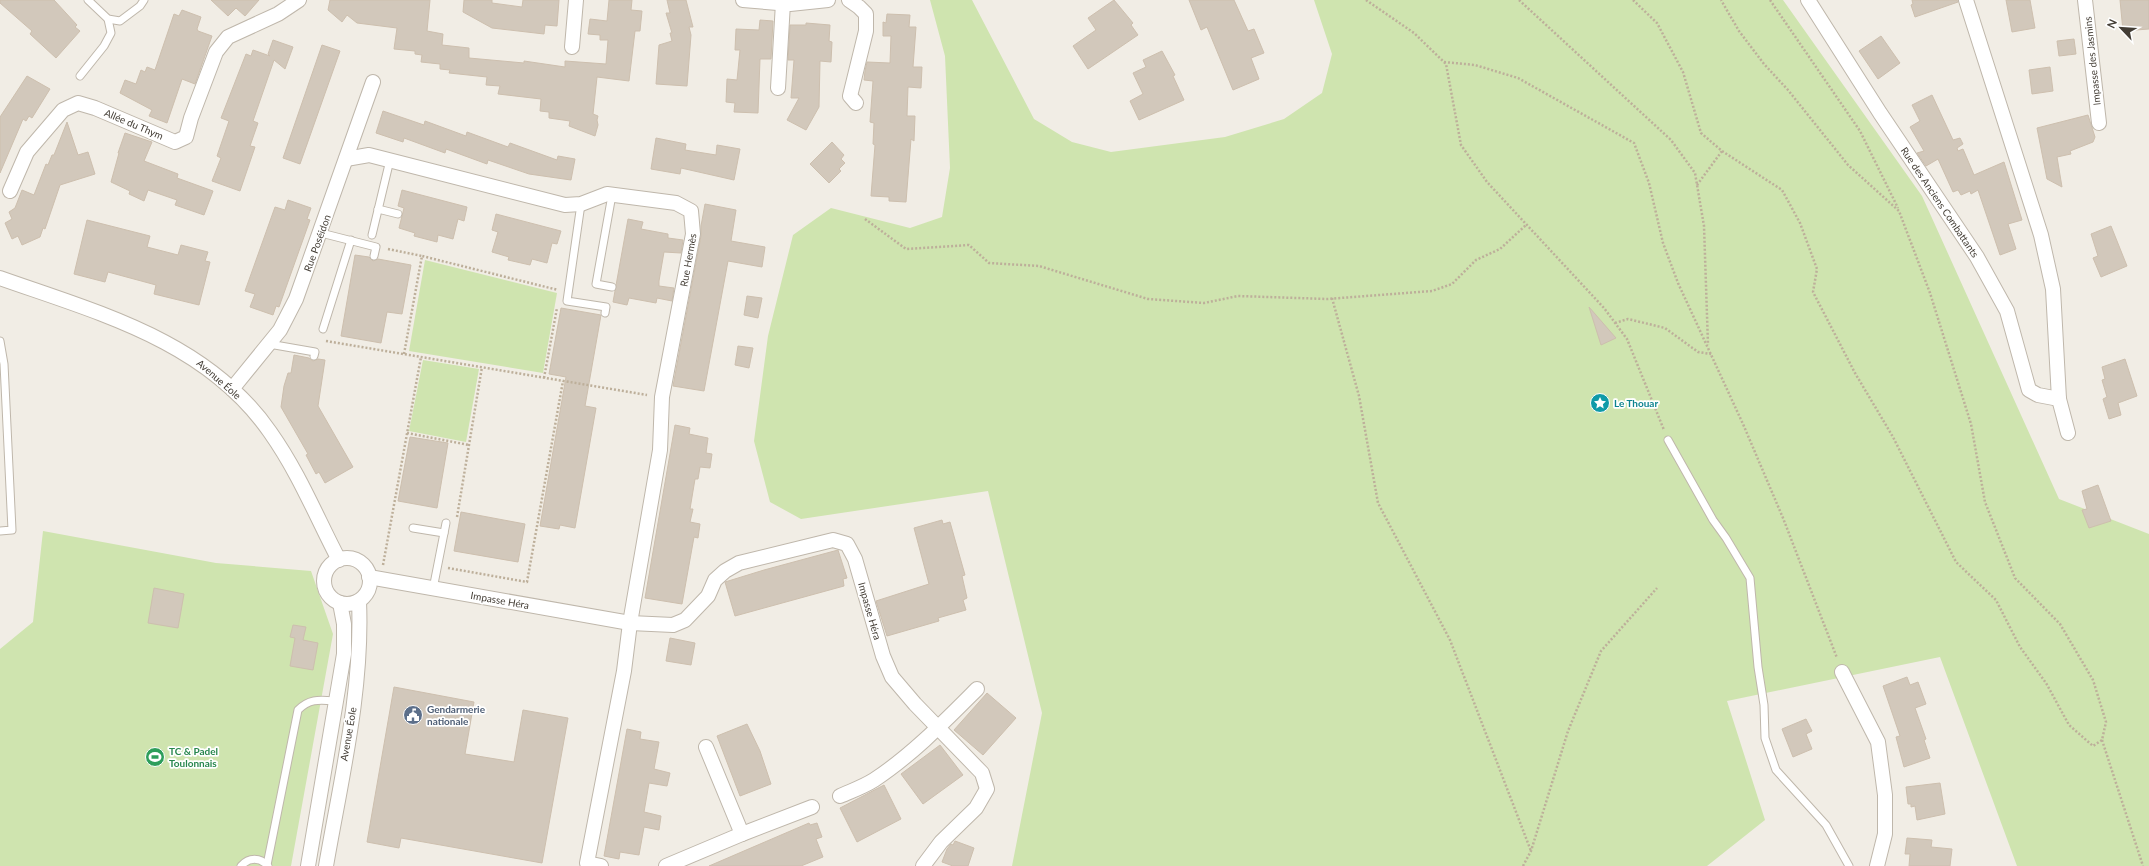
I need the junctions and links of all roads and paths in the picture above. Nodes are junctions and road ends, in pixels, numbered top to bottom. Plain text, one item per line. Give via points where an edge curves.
1 (88, 0) edge
2 (144, 0) edge
3 (299, 0) edge
4 (576, 0) edge
5 (743, 0) edge
6 (828, 0) edge
7 (849, 0) edge
8 (1366, 0) edge
9 (1519, 0) edge
10 (1633, 0) edge
11 (1721, 0) edge
12 (1770, 0) edge
13 (1808, 0) edge
14 (1966, 0) edge
15 (2085, 0) edge
16 (783, 3) junction
17 (108, 19) junction
18 (572, 47) dead end
19 (1444, 62) junction
20 (80, 76) dead end
21 (373, 82) dead end
22 (778, 88) dead end
23 (856, 103) dead end
24 (2099, 122) dead end
25 (1722, 151) junction
26 (346, 160) junction
27 (390, 160) junction
28 (1697, 185) junction
29 (10, 191) dead end
30 (612, 195) junction
31 (581, 204) junction
32 (378, 209) junction
33 (1899, 210) junction
34 (398, 214) dead end
35 (865, 219) dead end
36 (1526, 225) junction
37 (321, 233) junction
38 (372, 235) dead end
39 (351, 240) junction
40 (376, 247) junction
41 (374, 256) dead end
42 (422, 256) junction
43 (0, 278) edge
44 (612, 288) dead end
45 (559, 298) dead end
46 (1332, 298) junction
47 (558, 305) dead end
48 (605, 313) dead end
49 (1615, 323) junction
50 (323, 329) dead end
51 (318, 339) dead end
52 (0, 341) edge
53 (269, 344) junction
54 (1708, 348) junction
55 (404, 354) junction
56 (1711, 354) junction
57 (314, 356) dead end
58 (421, 357) junction
59 (482, 367) junction
60 (544, 378) junction
61 (563, 381) junction
62 (232, 389) junction
63 (662, 397) junction
64 (2059, 399) junction
65 (407, 433) junction
66 (2068, 433) dead end
67 (1668, 440) joint
68 (469, 444) junction
69 (460, 502) dead end
70 (446, 523) dead end
71 (413, 528) dead end
72 (0, 531) edge
73 (444, 533) junction
74 (339, 560) junction
75 (447, 568) dead end
76 (375, 578) junction
77 (1657, 588) dead end
78 (433, 589) junction
79 (359, 601) junction
80 (340, 603) junction
81 (630, 623) junction
82 (1842, 672) joint
83 (977, 689) dead end
84 (336, 701) junction
85 (939, 728) junction
86 (2102, 740) junction
87 (706, 747) dead end
88 (840, 796) dead end
89 (812, 807) dead end
90 (742, 834) junction
91 (1531, 851) junction
92 (268, 865) edge
93 (242, 866) edge
94 (308, 866) edge
95 (326, 866) edge
96 (601, 866) edge
97 (666, 866) edge
98 (923, 866) edge
99 (1523, 866) edge
100 (1849, 866) edge
101 (1877, 866) edge
102 (2143, 866) edge

1 - 17 lane
2 - 17 lane via 120,21
3 - 29 street, Allée du Thym via 278,14 228,37 216,52 186,137 175,142 78,103 63,110 27,152
4 - 18 street
5 - 16 street
6 - 16 street
7 - 23 street via 866,14 866,31 850,96
8 - 19 path via 1414,33
9 - 28 path via 1671,140 1695,174
10 - 25 path via 1657,23 1683,72 1701,133
11 - 33 path via 1739,31 1764,64 1848,165
12 - 33 path via 1860,131
13 - 64 street, Rue des Anciens Combattants via 1984,270 2007,310 2029,390 2038,395
14 - 64 street via 2003,112 2053,289
15 - 24 street, Impasse des Jasmins
16 - 22 street
17 - 20 lane via 111,33
19 - 36 path via 1461,145 1487,182
19 - 54 path via 1474,65 1518,78 1634,143 1649,184 1663,244 1678,284
21 - 26 street, Rue Poséidon
25 - 28 path
25 - 86 path via 1782,190 1800,223 1817,269 1813,292 1855,373 1893,437 1956,562 1996,600 2020,647 2046,684 2069,725 2093,746
26 - 27 street, Rue Hermès via 369,155
26 - 37 street, Rue Poséidon
27 - 31 street, Rue Hermès via 565,205
27 - 32 lane
28 - 54 path via 1704,226
30 - 31 street, Rue Hermès via 607,194
30 - 44 lane via 596,284
30 - 63 street, Rue Hermès via 676,203 691,211 693,234
31 - 48 lane via 567,301 606,307
32 - 34 lane
32 - 38 lane
33 - 86 path via 1930,293 1971,424 1985,502 2015,578 2060,624 2093,680 2106,722
35 - 46 path via 906,249 968,245 989,263 1039,266 1148,299 1204,303 1238,296
36 - 46 path via 1500,249 1476,260 1452,284 1432,291
36 - 49 path
37 - 39 lane
37 - 53 street, Rue Poséidon via 296,299 280,330
39 - 40 lane
39 - 50 lane
40 - 41 lane
40 - 42 path
42 - 45 path via 561,290
42 - 55 path
43 - 62 street, Avenue Éole via 130,324 162,339 200,362
46 - 91 path via 1359,396 1378,503 1450,640
47 - 60 path
49 - 56 path via 1628,319 1665,328 1698,352
49 - 67 path via 1627,338
51 - 55 path
52 - 72 lane via 4,364 12,530
53 - 57 lane via 315,352
53 - 62 street, Rue Poséidon
54 - 56 path
55 - 58 path
56 - 82 path via 1780,511
58 - 59 path
58 - 65 path
59 - 60 path
59 - 68 path
60 - 61 path
61 - 63 path
61 - 75 path via 527,582
62 - 74 street, Avenue Éole via 254,411 285,453
63 - 81 street via 660,450
64 - 66 street
65 - 68 path
65 - 76 path
67 - 100 lane via 1713,520 1750,578 1764,705 1765,738 1776,770 1826,825
68 - 69 path
70 - 73 lane
71 - 73 lane
73 - 78 lane
74 - 76 street via 347,558 361,563
74 - 80 street via 327,569 324,585 331,598
76 - 78 street, Impasse Héra
76 - 79 street
77 - 91 path via 1601,650 1568,731
78 - 81 street, Impasse Héra
79 - 80 street via 352,604
79 - 95 street, Avenue Éole via 359,650 354,698
80 - 84 street, Avenue Éole via 344,624 344,654
81 - 85 street, Impasse Héra via 673,625 685,620 708,596 715,580 738,563 833,540 847,544 892,677
81 - 96 street via 624,671 587,863
82 - 101 street via 1878,742 1885,795 1885,834
83 - 85 street
84 - 92 lane via 314,699 298,710
84 - 94 street, Avenue Éole
85 - 88 street via 873,781
85 - 98 street, Impasse Héra via 982,773 987,789 976,808 941,842
86 - 102 path
87 - 90 street
89 - 90 street
90 - 97 street
91 - 99 path
92 - 93 lane via 256,859

